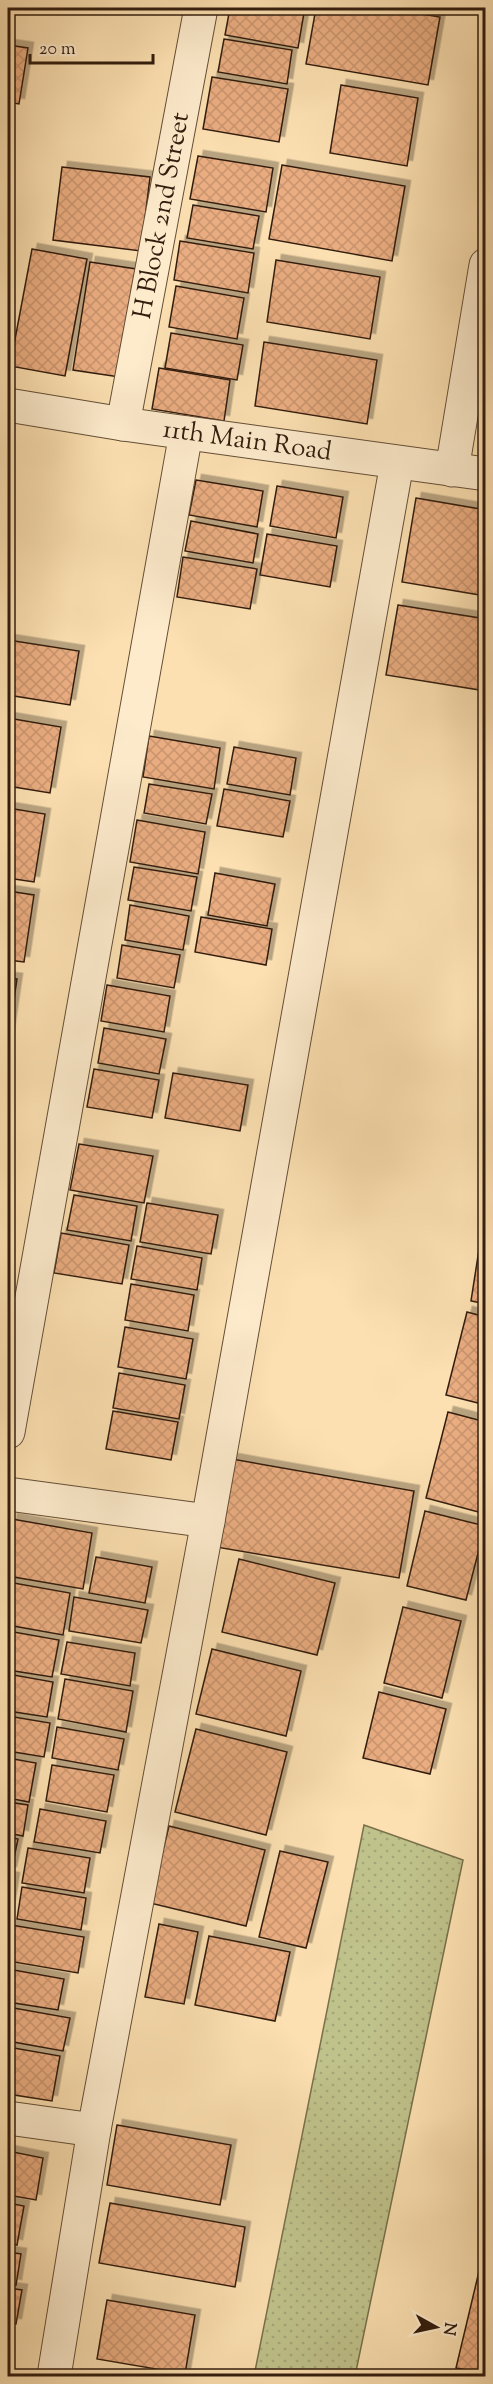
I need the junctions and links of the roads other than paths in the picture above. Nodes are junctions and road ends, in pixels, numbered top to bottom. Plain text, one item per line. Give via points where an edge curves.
1 (201, 8) edge
2 (486, 265) edge
3 (8, 405) edge
4 (123, 424) junction
5 (186, 433) junction
6 (397, 463) junction
7 (452, 470) junction
8 (486, 474) edge
9 (8, 1432) edge
10 (8, 1494) edge
11 (208, 1521) junction
12 (8, 2118) edge
13 (94, 2130) junction
14 (54, 2376) edge

1 - 4 street, H Block 2nd Street
2 - 7 street
3 - 4 street, 11th Main Road
4 - 5 street, 11th Main Road
5 - 6 street, 11th Main Road
5 - 9 street
6 - 7 street, 11th Main Road
6 - 11 street
7 - 8 street, 11th Main Road
10 - 11 street
11 - 13 street
12 - 13 street
13 - 14 street

